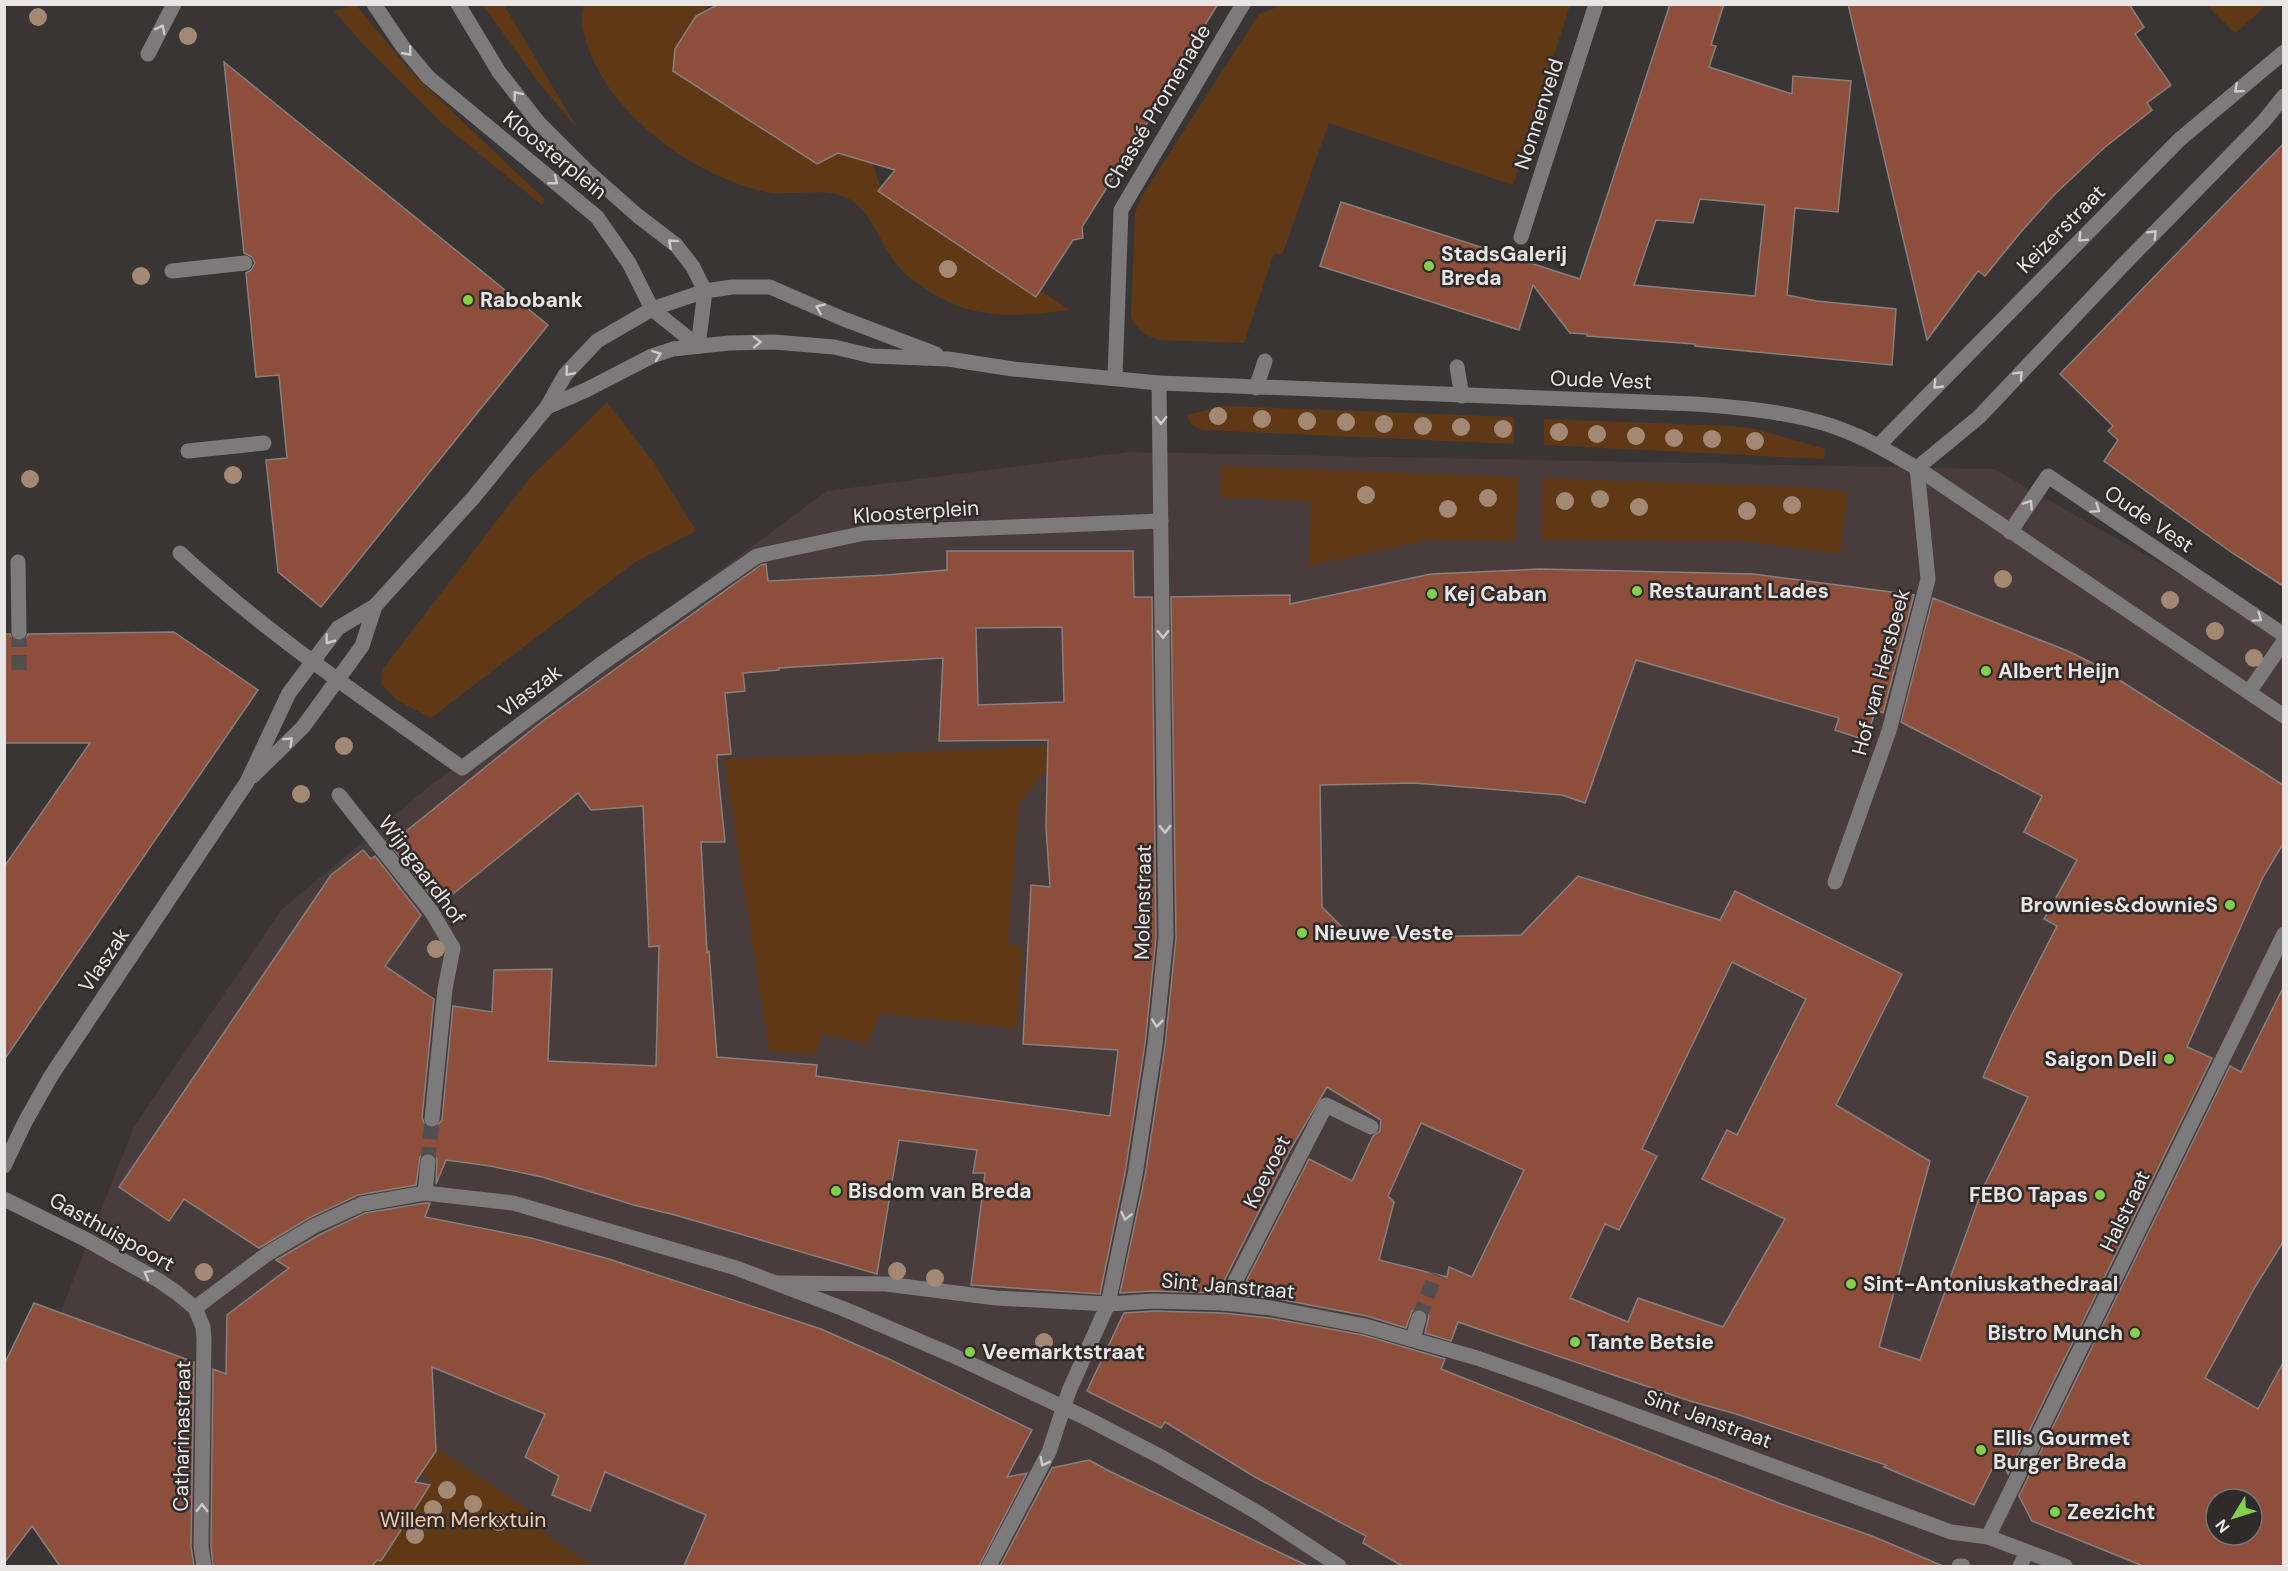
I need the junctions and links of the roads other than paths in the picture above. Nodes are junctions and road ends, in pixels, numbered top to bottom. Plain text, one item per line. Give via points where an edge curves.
1 (174, 4) edge
2 (374, 4) edge
3 (458, 4) edge
4 (1243, 4) edge
5 (1596, 4) edge
6 (2283, 52) edge
7 (148, 54) dead end
8 (2283, 96) edge
9 (1521, 237) dead end
10 (245, 263) dead end
11 (172, 271) dead end
12 (705, 291) junction
13 (652, 309) junction
14 (698, 346) junction
15 (948, 359) junction
16 (1265, 361) dead end
17 (1457, 367) dead end
18 (1115, 378) junction
19 (1159, 383) junction
20 (1256, 388) junction
21 (1462, 396) junction
22 (547, 407) junction
23 (264, 443) dead end
24 (1878, 446) junction
25 (188, 451) dead end
26 (1917, 468) junction
27 (1161, 521) junction
28 (2010, 532) junction
29 (180, 553) dead end
30 (18, 562) dead end
31 (375, 606) junction
32 (19, 632) tunnel mouth
33 (2283, 635) edge
34 (2283, 641) edge
35 (312, 662) junction
36 (601, 664) joint
37 (337, 680) junction
38 (2249, 692) junction
39 (2283, 716) edge
40 (247, 782) junction
41 (339, 795) dead end
42 (1835, 882) dead end
43 (2283, 934) edge
44 (432, 1119) tunnel mouth
45 (1371, 1127) dead end
46 (428, 1162) tunnel mouth
47 (4, 1166) edge
48 (425, 1193) junction
49 (4, 1199) edge
50 (778, 1283) junction
51 (1224, 1303) junction
52 (1108, 1304) junction
53 (195, 1308) junction
54 (1419, 1318) tunnel mouth
55 (1413, 1338) junction
56 (1063, 1407) junction
57 (1988, 1538) junction
58 (2027, 1552) junction
59 (204, 1566) edge
60 (990, 1566) edge
61 (1339, 1566) edge
62 (2020, 1566) edge
63 (2065, 1566) edge

7 -> 1 street
2 -> 13 street, Kloosterplein via 428,77 597,217 629,263
12 -> 3 street, Kloosterplein via 676,245 587,171 538,122 499,72
4 - 18 street, Chassé Promenade via 1121,210
5 - 9 street, Nonnenveld
6 -> 24 street, Keizerstraat via 2179,140
26 -> 8 street via 1979,417 2264,121
10 - 11 street
12 - 13 street, Vlaszak
12 - 14 street
15 -> 12 street via 770,287
13 - 14 street, Kloosterplein
13 -> 22 street, Vlaszak via 597,341 565,375
14 -> 15 street via 774,342 872,356
22 -> 14 street, Vlaszak via 652,356
15 - 18 street
16 - 20 street
17 - 21 street
18 - 19 street
19 - 20 street, Oude Vest
19 -> 27 street, Molenstraat
20 - 21 street, Oude Vest
21 - 24 street, Oude Vest via 1745,408 1827,425
22 - 31 street, Vlaszak via 474,497
23 - 25 street
24 - 26 street, Oude Vest
26 - 28 street, Oude Vest
26 - 42 street, Hof van Hersbeek via 1928,579 1889,731
27 - 36 street, Kloosterplein via 865,533 757,556
27 -> 52 street, Molenstraat via 1166,938 1135,1175
28 -> 33 street, Oude Vest via 2048,476
28 - 38 street, Oude Vest
29 - 35 street via 224,594
30 - 32 street
31 -> 35 street, Vlaszak via 338,628
31 - 37 street, Vlaszak via 362,646
34 - 38 street
35 - 37 street, Vlaszak
35 - 40 street, Vlaszak via 289,693
36 - 37 street, Vlaszak via 462,768
40 -> 37 street, Vlaszak via 303,727
38 - 39 street, Oude Vest
40 - 47 street, Vlaszak via 51,1076
41 - 44 street, Wijngaardhof via 431,911 453,948
43 - 57 street, Halstraat
45 - 51 street, Koevoet via 1326,1105
46 - 48 street
48 - 50 street via 513,1203
48 - 53 street via 362,1204 314,1226 267,1254
53 -> 49 street, Gasthuispoort via 158,1280
50 - 52 street via 885,1284 996,1298
50 - 56 street via 952,1355
51 - 52 street, Sint Janstraat
51 - 55 street, Sint Janstraat via 1318,1316
52 - 56 street, Molenstraat
59 -> 53 street, Catharinastraat via 204,1340
54 - 55 street
55 - 57 street, Sint Janstraat via 1650,1420 1951,1532
56 -> 60 street, Molenstraat via 1049,1452
56 - 61 street via 1211,1485
57 - 58 street, Sint Janstraat
58 - 62 street
58 - 63 street, Sint Janstraat

